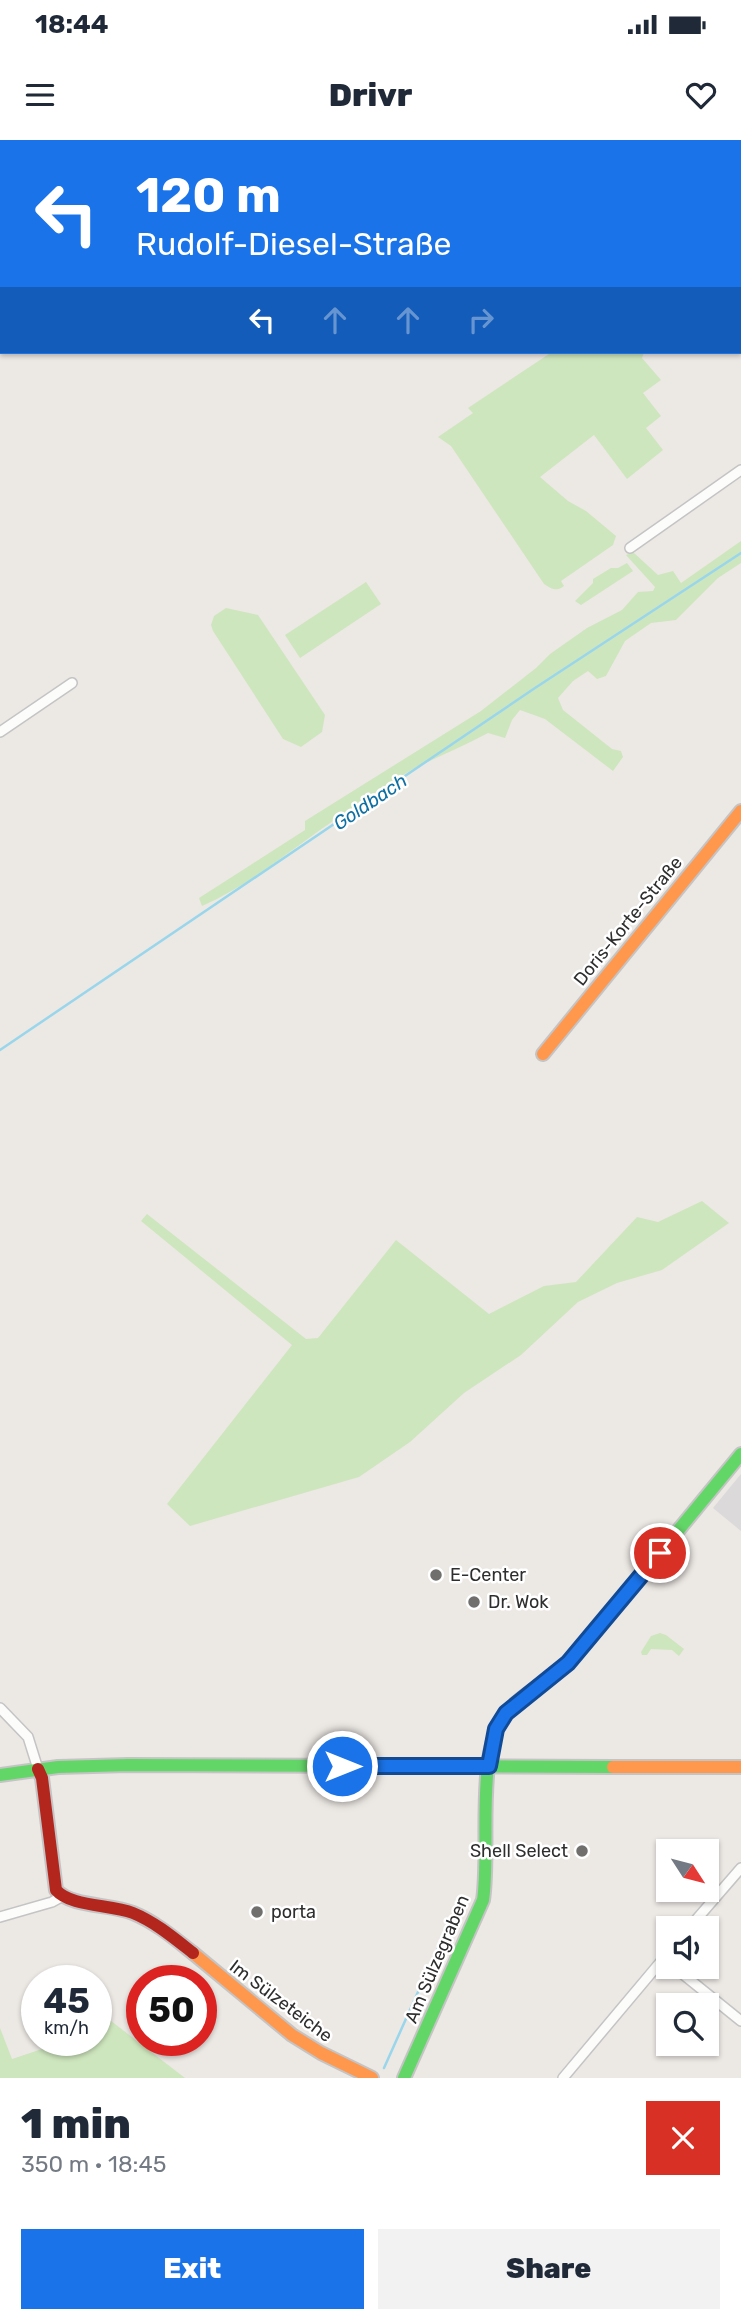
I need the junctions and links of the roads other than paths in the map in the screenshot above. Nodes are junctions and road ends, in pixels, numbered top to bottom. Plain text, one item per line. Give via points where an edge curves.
1 (741, 470) edge
2 (630, 548) dead end
3 (72, 683) dead end
4 (0, 732) edge
5 (741, 811) edge
6 (543, 1054) dead end
7 (741, 1454) edge
8 (0, 1708) edge
9 (489, 1766) junction
10 (741, 1767) edge
11 (38, 1769) junction
12 (0, 1775) edge
13 (741, 1868) edge
14 (61, 1897) junction
15 (700, 1916) edge
16 (0, 1917) edge
17 (656, 1971) edge
18 (689, 1979) edge
19 (741, 2021) edge
20 (372, 2078) edge
21 (404, 2078) edge
22 (562, 2078) edge

1 - 2 street
3 - 4 street
5 - 6 street, Doris-Korte-Straße
7 - 9 street, Am Sülzegraben via 584,1645 506,1713 496,1729
8 - 11 street via 28,1737
9 - 10 street
9 - 11 street
9 - 21 street, Am Sülzegraben via 483,1900
11 - 12 street
11 - 14 street via 56,1890
13 - 15 street
14 - 16 street, Im Sülzeteiche
14 - 20 street, Im Sülzeteiche via 137,1914 290,2034 318,2053
17 - 22 street
18 - 19 street

